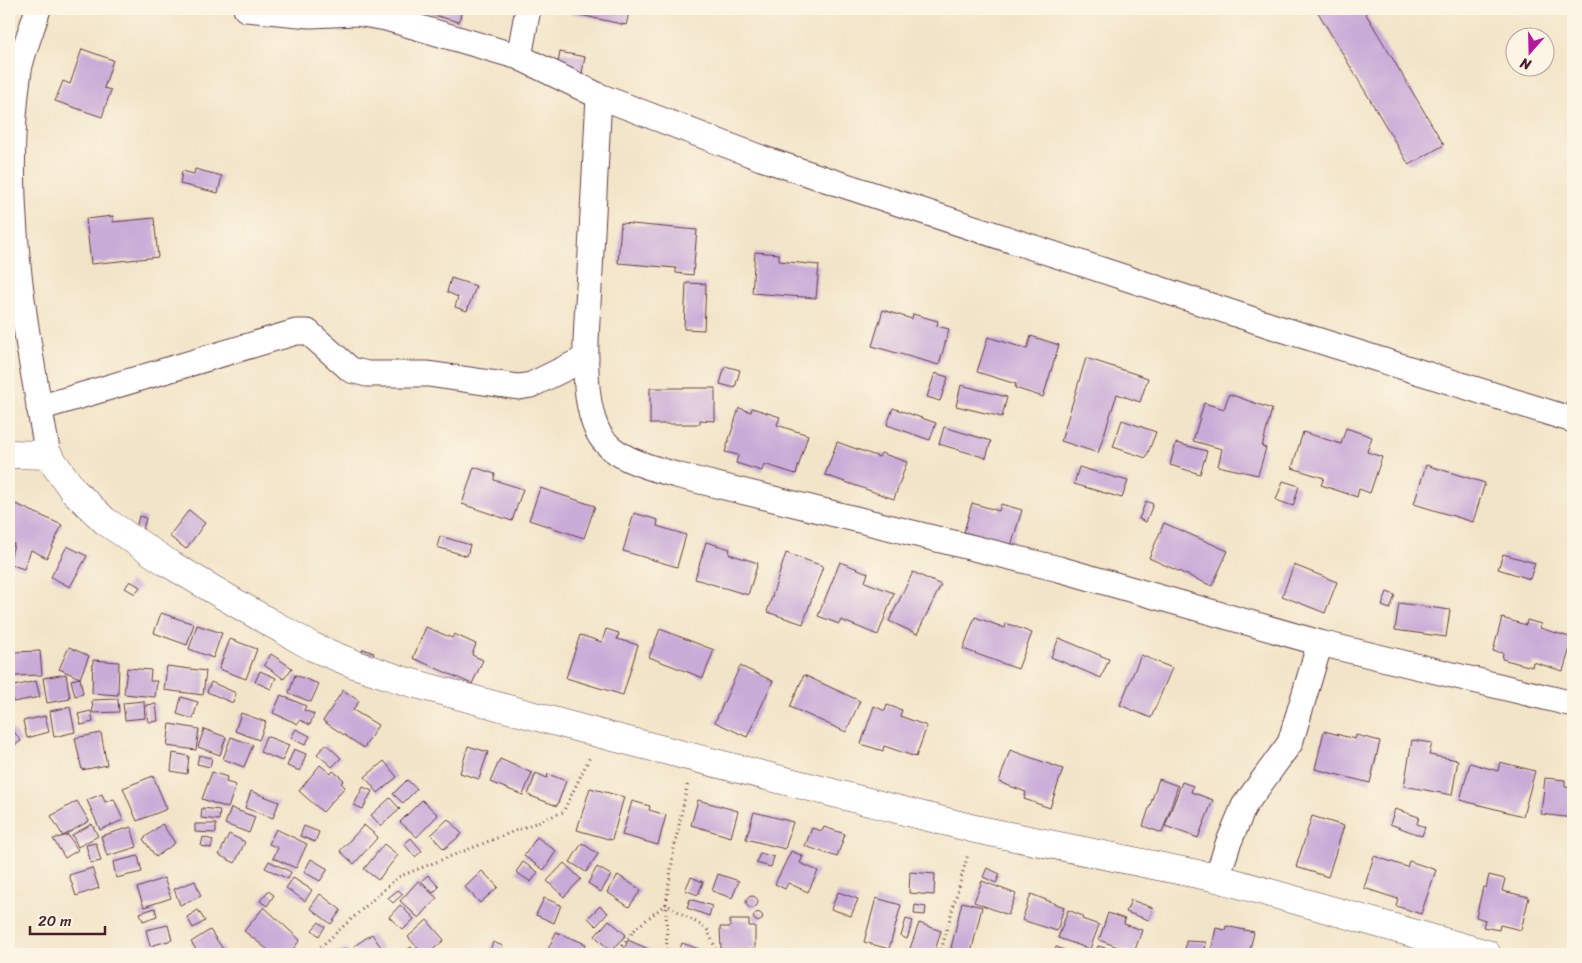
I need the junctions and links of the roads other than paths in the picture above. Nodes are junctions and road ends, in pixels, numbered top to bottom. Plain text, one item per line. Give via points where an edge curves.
1 (38, 9) edge
2 (246, 9) edge
3 (528, 9) edge
4 (519, 57) junction
5 (599, 96) junction
6 (586, 358) junction
7 (39, 408) junction
8 (1573, 420) edge
9 (9, 454) edge
10 (48, 455) junction
11 (1320, 643) junction
12 (1573, 704) edge
13 (1217, 878) junction
14 (1487, 954) edge

1 - 7 street via 20,69 12,132 10,198 20,301
2 - 4 street via 310,14 356,13 386,18
3 - 4 street
4 - 5 street
5 - 6 street
5 - 8 street via 762,158 928,214
6 - 7 street via 531,386 519,387 428,374 367,374 350,370 340,363 308,332 296,332
6 - 11 street via 590,407 598,433 619,454 647,467 1059,569
7 - 10 street
9 - 10 street
10 - 13 street via 73,490 105,521 168,563 313,647 354,664 601,734 975,829
11 - 12 street
11 - 13 street via 1290,743 1244,806
13 - 14 street

